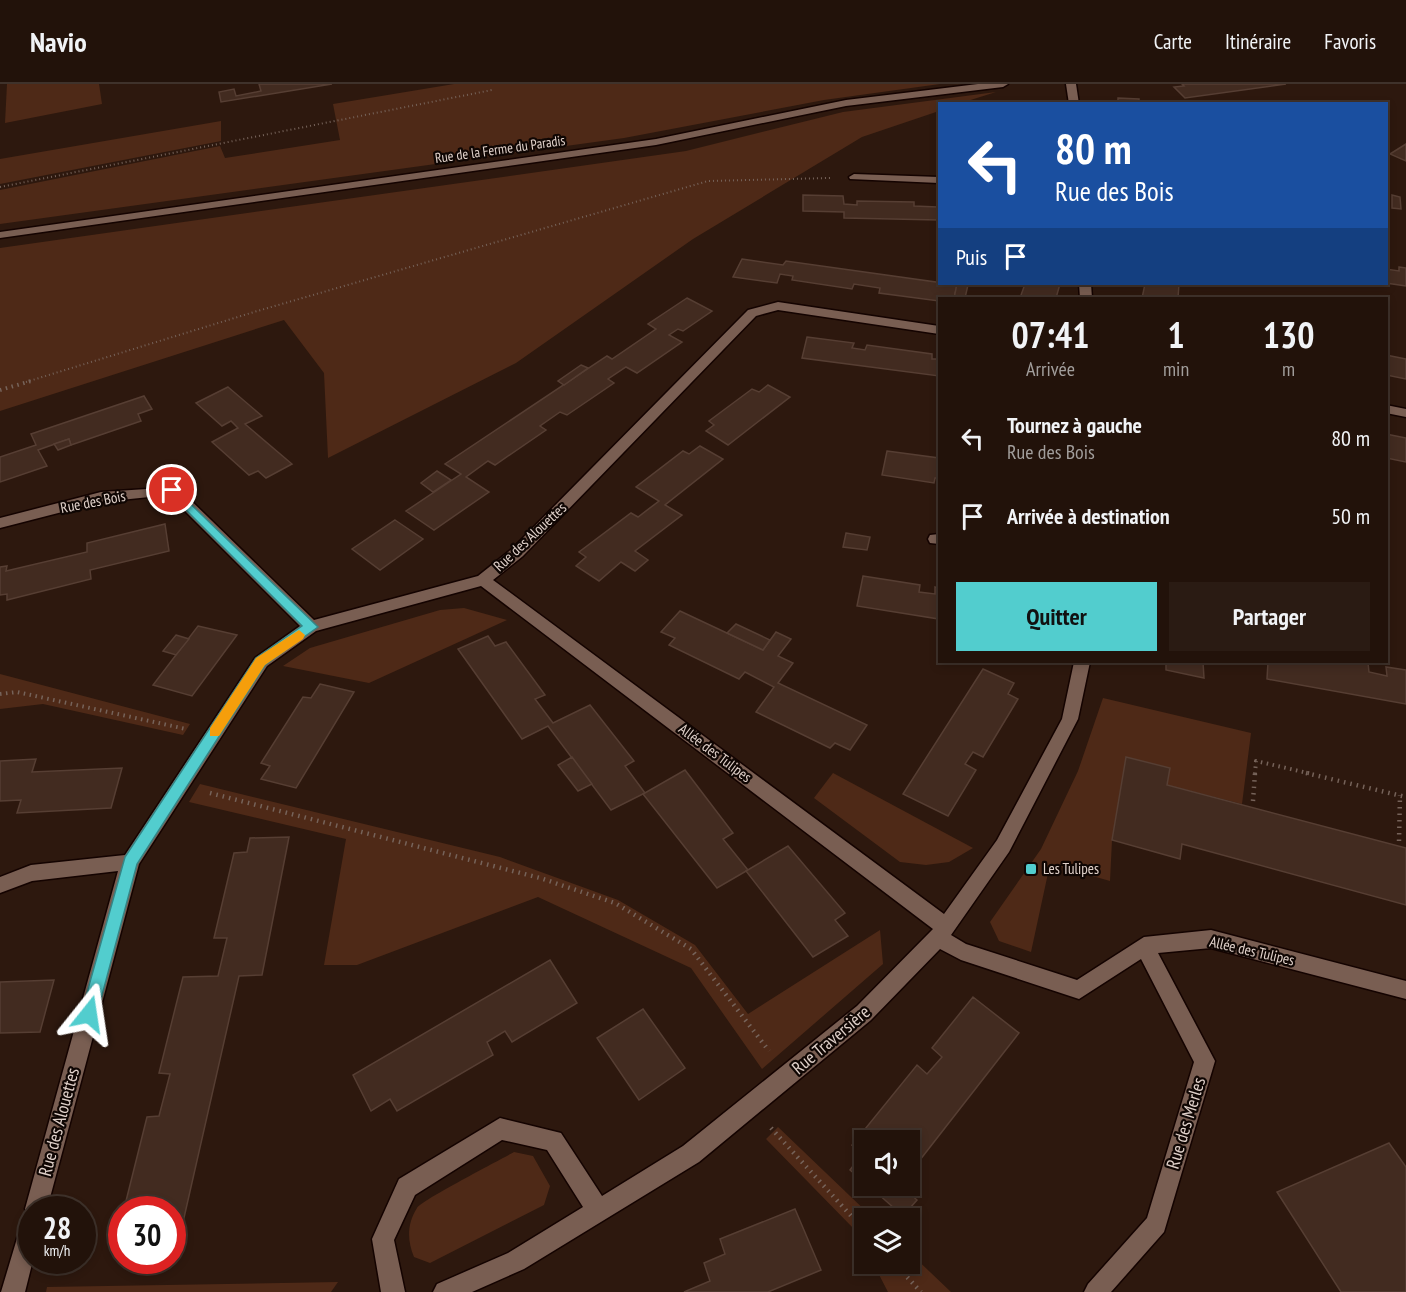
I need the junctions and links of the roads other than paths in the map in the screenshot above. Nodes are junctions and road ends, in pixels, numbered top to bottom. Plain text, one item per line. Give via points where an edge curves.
1 (1003, 84) edge
2 (1071, 84) edge
3 (1074, 102) edge
4 (854, 177) road end
5 (938, 180) edge
6 (0, 235) edge
7 (938, 330) edge
8 (1388, 409) edge
9 (1406, 413) edge
10 (0, 523) edge
11 (483, 580) junction
12 (311, 627) junction
13 (1082, 663) edge
14 (130, 862) junction
15 (0, 885) edge
16 (942, 933) junction
17 (1144, 946) junction
18 (1406, 990) edge
19 (40, 1196) edge
20 (598, 1210) junction
21 (18, 1274) edge
22 (13, 1292) edge
23 (393, 1292) edge
24 (445, 1292) edge
25 (1096, 1292) edge

1 - 6 street, Rue de la Ferme du Paradis via 846,103 644,144
2 - 3 street
4 - 5 street
7 - 11 street, Rue des Alouettes via 778,306 752,313 518,552
8 - 9 street
10 - 12 street, Rue des Bois via 101,497 172,490
11 - 12 street, Rue des Alouettes
11 - 16 street, Allée des Tulipes
12 - 14 street, Rue des Alouettes via 261,662
13 - 16 street, Rue Traversière via 1070,719 1023,811 1004,846
14 - 15 street via 31,873
14 - 19 street, Rue des Alouettes
16 - 17 street, Allée des Tulipes via 961,951 1078,990
16 - 20 street, Rue Traversière via 864,1013 751,1106 691,1154
17 - 18 street, Allée des Tulipes via 1211,939
17 - 25 street, Rue des Merles via 1205,1061 1156,1224
20 - 23 street via 553,1141 500,1129 407,1187 383,1239
20 - 24 street, Rue Traversière via 516,1261
21 - 22 street

